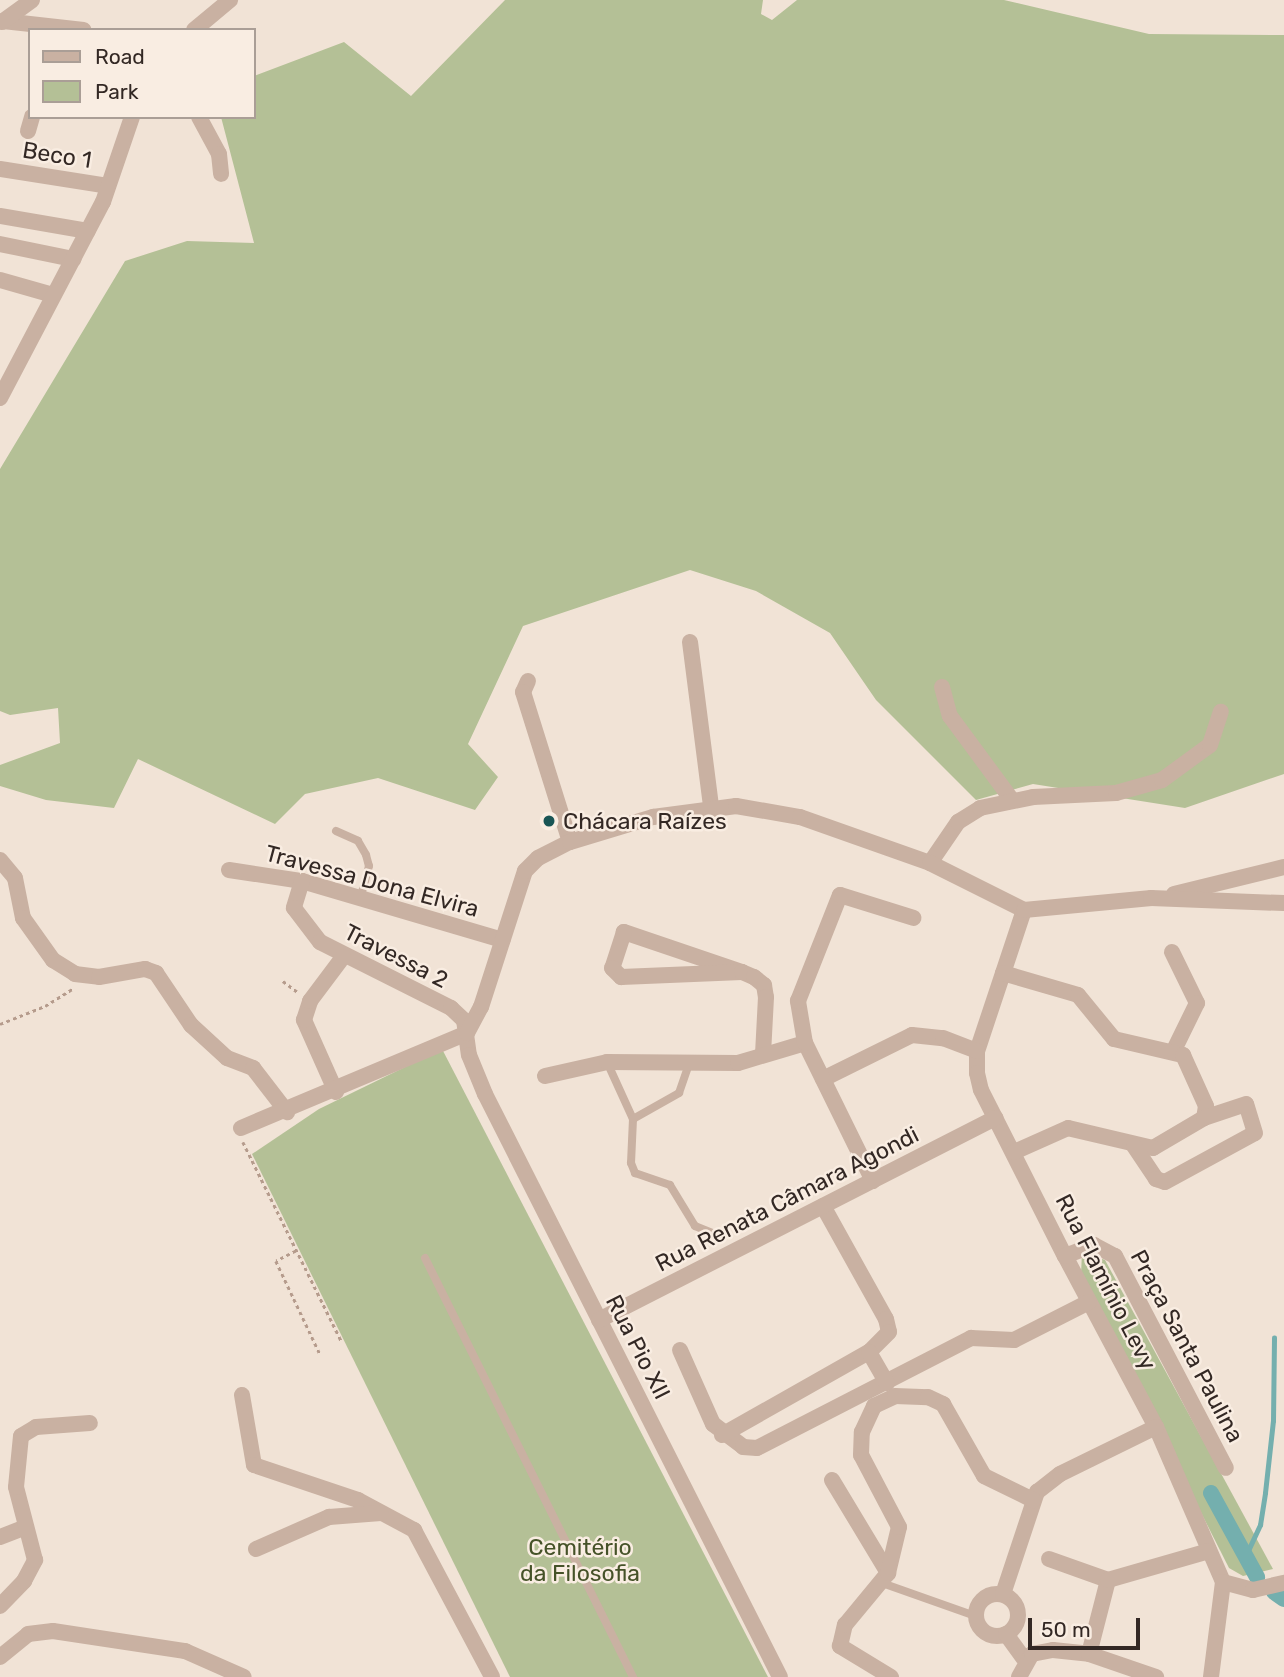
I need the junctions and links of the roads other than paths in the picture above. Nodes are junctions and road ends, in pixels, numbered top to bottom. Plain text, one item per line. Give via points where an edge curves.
1 (32, 0) edge
2 (230, 0) edge
3 (1, 22) edge
4 (63, 28) edge
5 (196, 28) edge
6 (131, 119) edge
7 (200, 119) edge
8 (0, 169) edge
9 (221, 174) dead end
10 (108, 186) junction
11 (0, 216) edge
12 (88, 231) junction
13 (0, 244) edge
14 (73, 260) junction
15 (0, 280) edge
16 (53, 295) junction
17 (0, 398) edge
18 (690, 642) dead end
19 (528, 681) dead end
20 (942, 687) dead end
21 (1221, 712) dead end
22 (1012, 800) junction
23 (711, 806) junction
24 (336, 831) dead end
25 (569, 842) junction
26 (0, 860) edge
27 (930, 863) junction
28 (1284, 867) edge
29 (229, 870) dead end
30 (302, 881) junction
31 (1150, 898) junction
32 (360, 899) junction
33 (1284, 902) edge
34 (1024, 910) junction
35 (914, 918) dead end
36 (502, 940) junction
37 (1172, 952) dead end
38 (343, 957) junction
39 (742, 972) junction
40 (1003, 973) junction
41 (467, 1033) junction
42 (805, 1043) junction
43 (1174, 1050) junction
44 (977, 1051) junction
45 (763, 1055) junction
46 (607, 1062) junction
47 (689, 1064) junction
48 (545, 1076) dead end
49 (823, 1079) junction
50 (336, 1091) junction
51 (287, 1112) junction
52 (996, 1118) junction
53 (1203, 1118) junction
54 (632, 1119) junction
55 (241, 1128) road end
56 (1134, 1146) junction
57 (1014, 1152) junction
58 (873, 1181) junction
59 (823, 1206) junction
60 (712, 1233) dead end
61 (1065, 1256) junction
62 (425, 1258) dead end
63 (1088, 1302) junction
64 (599, 1320) junction
65 (680, 1350) dead end
66 (869, 1352) junction
67 (887, 1383) junction
68 (242, 1395) dead end
69 (90, 1423) dead end
70 (1156, 1427) junction
71 (722, 1435) junction
72 (1226, 1468) dead end
73 (832, 1480) dead end
74 (1032, 1500) junction
75 (381, 1513) junction
76 (23, 1528) junction
77 (0, 1537) edge
78 (256, 1549) dead end
79 (1209, 1551) junction
80 (1049, 1559) dead end
81 (885, 1578) junction
82 (1108, 1580) junction
83 (1223, 1582) junction
84 (1284, 1583) edge
85 (1003, 1594) junction
86 (0, 1606) edge
87 (975, 1616) junction
88 (1006, 1634) junction
89 (1089, 1654) junction
90 (0, 1657) edge
91 (1026, 1660) junction
92 (244, 1677) edge
93 (492, 1677) edge
94 (633, 1677) edge
95 (780, 1677) edge
96 (891, 1677) edge
97 (1020, 1677) edge
98 (1156, 1677) edge
99 (1211, 1677) edge

1 - 3 street
2 - 5 street
3 - 4 street
6 - 10 street
7 - 9 street via 219,154
8 - 10 street, Beco 1
10 - 12 street
11 - 12 street
12 - 14 street
13 - 14 street
14 - 16 street
15 - 16 street
16 - 17 street
18 - 23 street
19 - 25 street via 523,692
20 - 22 street via 950,716
21 - 22 street via 1210,745 1162,780 1116,793
22 - 27 street via 967,813
23 - 25 street via 597,831
23 - 27 street via 800,817
24 - 32 lane via 358,841 366,855 369,866
25 - 36 street via 538,858 525,871
26 - 51 street via 15,878 23,918 53,960 75,974 145,969 156,973 207,1040 228,1058 253,1069
27 - 34 street
28 - 31 street
29 - 30 street, Travessa Dona Elvira
30 - 32 street, Travessa Dona Elvira
30 - 38 street, Travessa 2 via 296,912 320,942
31 - 33 street
31 - 34 street
32 - 36 street, Travessa Dona Elvira
34 - 40 street, Rua Flamínio Levy
35 - 42 street via 839,895 798,1001
36 - 41 street via 481,1007
37 - 43 street via 1197,1003
38 - 41 street, Travessa 2 via 451,1009 464,1020
38 - 50 street via 310,1001 304,1020
39 - 39 street via 621,977 612,968 624,933
39 - 45 street via 764,985
40 - 43 street via 1078,995 1114,1039
40 - 44 street, Rua Flamínio Levy
41 - 50 street
41 - 64 street, Rua Pio XII via 469,1055 485,1094
42 - 45 street
42 - 49 street
43 - 53 street via 1190,1063 1206,1107
44 - 49 street via 943,1038 912,1035
44 - 52 street, Rua Flamínio Levy via 981,1090
45 - 47 street via 737,1063
46 - 47 street
46 - 48 street
46 - 54 lane
47 - 54 lane via 679,1093
49 - 58 street
50 - 51 street
51 - 55 street
52 - 57 street, Rua Flamínio Levy
52 - 58 street, Rua Renata Câmara Agondi
53 - 56 street via 1153,1148
53 - 56 street via 1246,1104 1255,1133 1165,1182 1156,1179
54 - 60 lane via 635,1173 670,1185 695,1226
56 - 57 street via 1068,1128
57 - 61 street, Rua Flamínio Levy
58 - 59 street, Rua Renata Câmara Agondi
59 - 64 street, Rua Renata Câmara Agondi
59 - 66 street via 886,1319 889,1332
61 - 63 street, Rua Flamínio Levy
61 - 72 street, Praça Santa Paulina via 1094,1245 1115,1256
62 - 94 lane
63 - 67 street via 1014,1340 971,1338
63 - 70 street, Rua Flamínio Levy
64 - 95 street, Rua Pio XII
65 - 71 street
66 - 67 street
66 - 71 street
67 - 71 street via 757,1448 743,1447
68 - 75 street via 254,1465 358,1500
69 - 76 street via 36,1427 21,1436 15,1471
70 - 74 street via 1059,1475
70 - 79 street, Rua Flamínio Levy
73 - 81 street
74 - 81 street via 984,1476 943,1404 914,1395 883,1400 866,1420 859,1442 861,1455 898,1522
74 - 85 street
75 - 78 street via 330,1517
75 - 93 street via 419,1536
76 - 77 street
76 - 86 street via 35,1560 24,1581
79 - 82 street
79 - 83 street, Rua Flamínio Levy
80 - 82 street
81 - 87 lane
81 - 96 street via 845,1625 839,1646
82 - 89 street
83 - 84 street via 1253,1590
83 - 99 street
85 - 87 street via 983,1598
85 - 88 street via 1012,1599 1018,1618
87 - 88 street via 986,1633
88 - 91 street
89 - 91 street via 1041,1650
89 - 98 street
90 - 92 street via 28,1634 53,1630 185,1651
91 - 97 street

